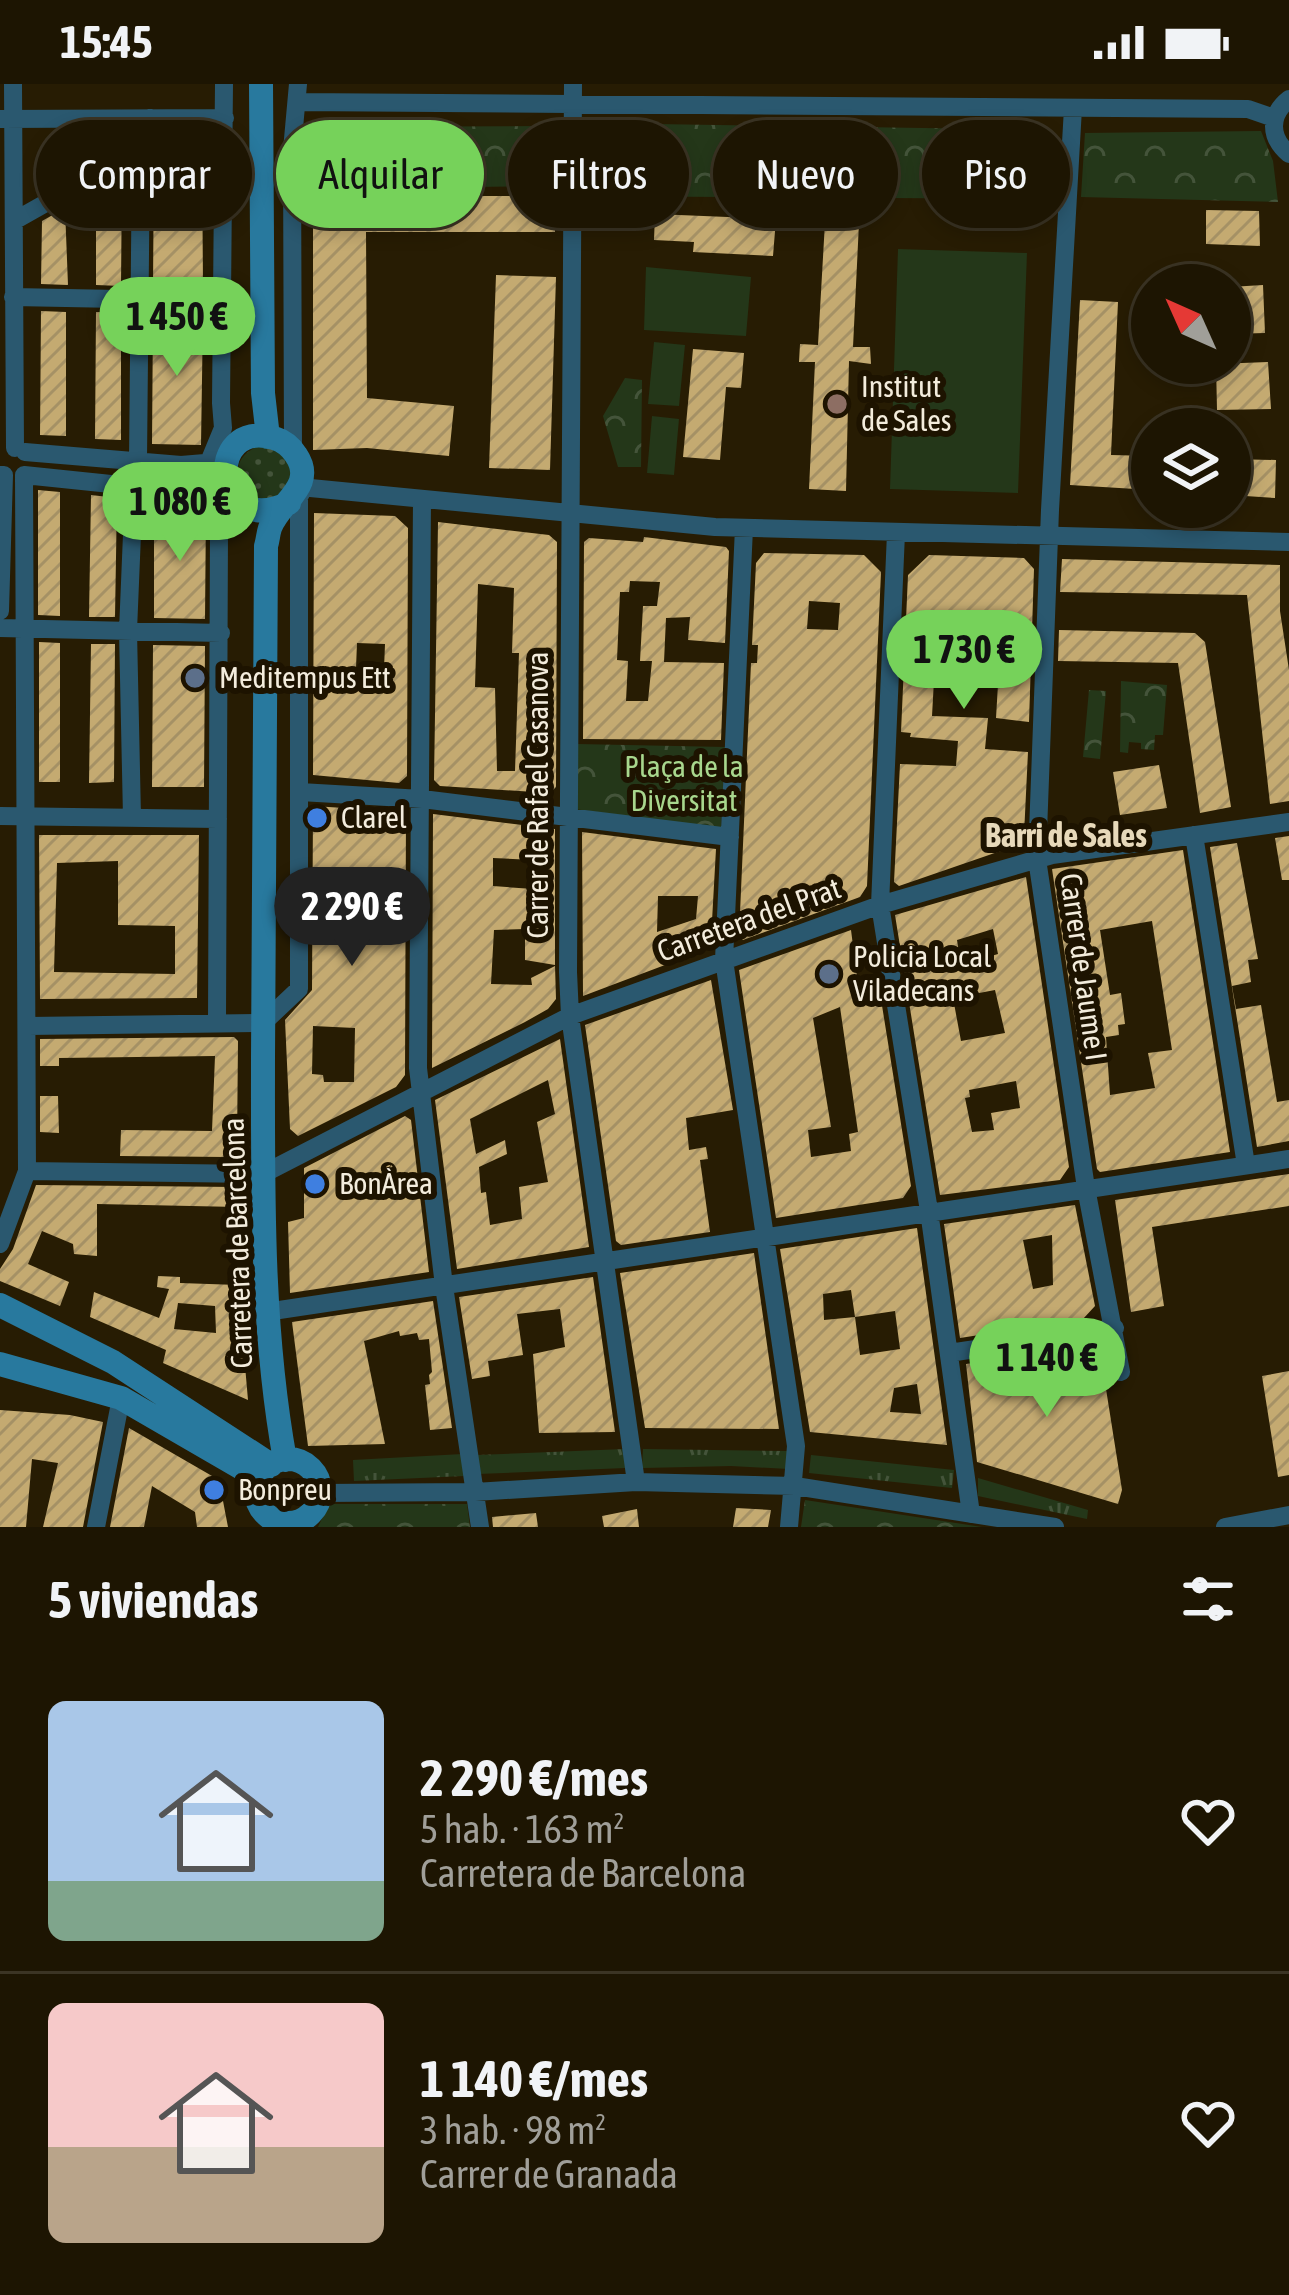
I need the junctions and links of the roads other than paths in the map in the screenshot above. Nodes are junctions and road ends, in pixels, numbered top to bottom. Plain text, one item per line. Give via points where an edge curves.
1 (13, 84) edge
2 (224, 84) edge
3 (261, 84) edge
4 (297, 93) edge
5 (573, 93) edge
6 (1286, 94) edge
7 (1073, 108) junction
8 (6, 118) edge
9 (150, 118) joint
10 (196, 118) junction
11 (224, 118) junction
12 (1274, 118) junction
13 (193, 120) edge
14 (1289, 154) edge
15 (36, 209) edge
16 (14, 221) junction
17 (139, 228) edge
18 (6, 258) edge
19 (14, 297) junction
20 (138, 300) junction
21 (224, 301) junction
22 (268, 437) junction
23 (293, 449) junction
24 (8, 461) edge
25 (138, 461) junction
26 (218, 461) junction
27 (134, 486) junction
28 (298, 493) junction
29 (233, 496) junction
30 (422, 499) junction
31 (570, 512) junction
32 (744, 529) junction
33 (896, 533) junction
34 (1052, 538) junction
35 (1289, 542) edge
36 (266, 546) junction
37 (0, 611) edge
38 (26, 627) junction
39 (0, 628) edge
40 (128, 632) junction
41 (221, 633) junction
42 (306, 792) junction
43 (427, 800) junction
44 (566, 816) junction
45 (0, 817) edge
46 (26, 817) junction
47 (132, 817) junction
48 (218, 819) junction
49 (1289, 822) edge
50 (1194, 835) junction
51 (730, 837) junction
52 (1037, 859) junction
53 (880, 904) junction
54 (724, 960) junction
55 (570, 1016) junction
56 (217, 1022) junction
57 (263, 1023) junction
58 (28, 1026) junction
59 (419, 1092) junction
60 (1289, 1159) edge
61 (1246, 1165) junction
62 (27, 1171) junction
63 (263, 1174) junction
64 (1086, 1188) junction
65 (929, 1211) junction
66 (766, 1235) junction
67 (0, 1244) edge
68 (605, 1261) junction
69 (444, 1286) junction
70 (0, 1305) edge
71 (266, 1312) junction
72 (1115, 1328) junction
73 (949, 1353) junction
74 (0, 1364) edge
75 (1121, 1372) dead end
76 (121, 1398) junction
77 (272, 1467) junction
78 (636, 1482) junction
79 (795, 1486) junction
80 (475, 1492) junction
81 (320, 1493) junction
82 (971, 1514) junction
83 (1289, 1515) edge
84 (292, 1525) edge
85 (1231, 1526) edge
86 (96, 1527) edge
87 (481, 1527) edge
88 (788, 1527) edge
89 (1055, 1527) edge

1 - 8 street
2 - 11 street
3 - 22 street
4 - 5 street
4 - 23 street
5 - 7 street
5 - 31 street, Carrer de Rafael Casanova
6 - 12 street
7 - 12 street via 1248,109
7 - 34 street, Carrer de Jaume I
8 - 9 street
8 - 16 street
9 - 10 street
10 - 11 street
10 - 13 street
11 - 21 street
12 - 14 street via 1276,139
15 - 16 street
16 - 18 street
17 - 20 street
18 - 19 street
19 - 20 street
19 - 24 street
20 - 21 street
20 - 25 street
21 - 26 street
22 - 23 street
22 - 26 street via 245,439
23 - 28 street via 301,463
24 - 25 street
24 - 27 street
24 - 37 street
24 - 38 street
25 - 26 street
26 - 29 street
27 - 29 street
27 - 40 street
28 - 29 street via 273,511
28 - 30 street
28 - 36 street, Carretera de Barcelona via 271,525
28 - 42 street
29 - 36 street
29 - 41 street via 220,508
30 - 31 street
30 - 43 street
31 - 32 street
31 - 44 street, Carrer de Rafael Casanova
32 - 33 street
32 - 51 street
33 - 34 street
33 - 53 street
34 - 35 street
34 - 52 street, Carrer de Jaume I
36 - 57 street, Carretera de Barcelona
38 - 39 street
38 - 40 street
38 - 46 street
40 - 41 street
40 - 47 street
41 - 48 street
42 - 43 street
42 - 57 street via 299,989
43 - 44 street
43 - 59 street
44 - 51 street
44 - 55 street, Carrer de Rafael Casanova
45 - 46 street
46 - 47 street
46 - 58 street
47 - 48 street
48 - 56 street
49 - 50 street, Carretera del Prat
50 - 52 street, Carretera del Prat
50 - 61 street
51 - 54 street
52 - 53 street, Carretera del Prat
52 - 64 street, Carrer de Jaume I
53 - 54 street, Carretera del Prat
53 - 65 street
54 - 55 street, Carretera del Prat
54 - 66 street
55 - 59 street, Carretera del Prat
55 - 68 street, Carrer de Rafael Casanova
56 - 57 street
56 - 58 street
57 - 63 street, Carretera de Barcelona
58 - 62 street
59 - 63 street, Carretera del Prat
59 - 69 street
60 - 61 street
61 - 64 street
62 - 63 street
62 - 67 street
63 - 71 street, Carretera de Barcelona
64 - 65 street
64 - 72 street, Carrer de Jaume I
65 - 66 street
65 - 73 street
66 - 68 street
66 - 79 street
68 - 69 street
68 - 78 street, Carrer de Rafael Casanova
69 - 71 street
69 - 80 street
70 - 77 street via 113,1361
71 - 77 street, Carretera de Barcelona
72 - 73 street
72 - 75 street, Carrer de Jaume I
73 - 82 street
74 - 76 street
76 - 77 street
76 - 86 street
77 - 81 street via 310,1468
77 - 84 street via 256,1494 262,1510
78 - 79 street
78 - 80 street
79 - 82 street
79 - 88 street
80 - 81 street
80 - 87 street
81 - 84 street via 311,1513
82 - 89 street
83 - 85 street

